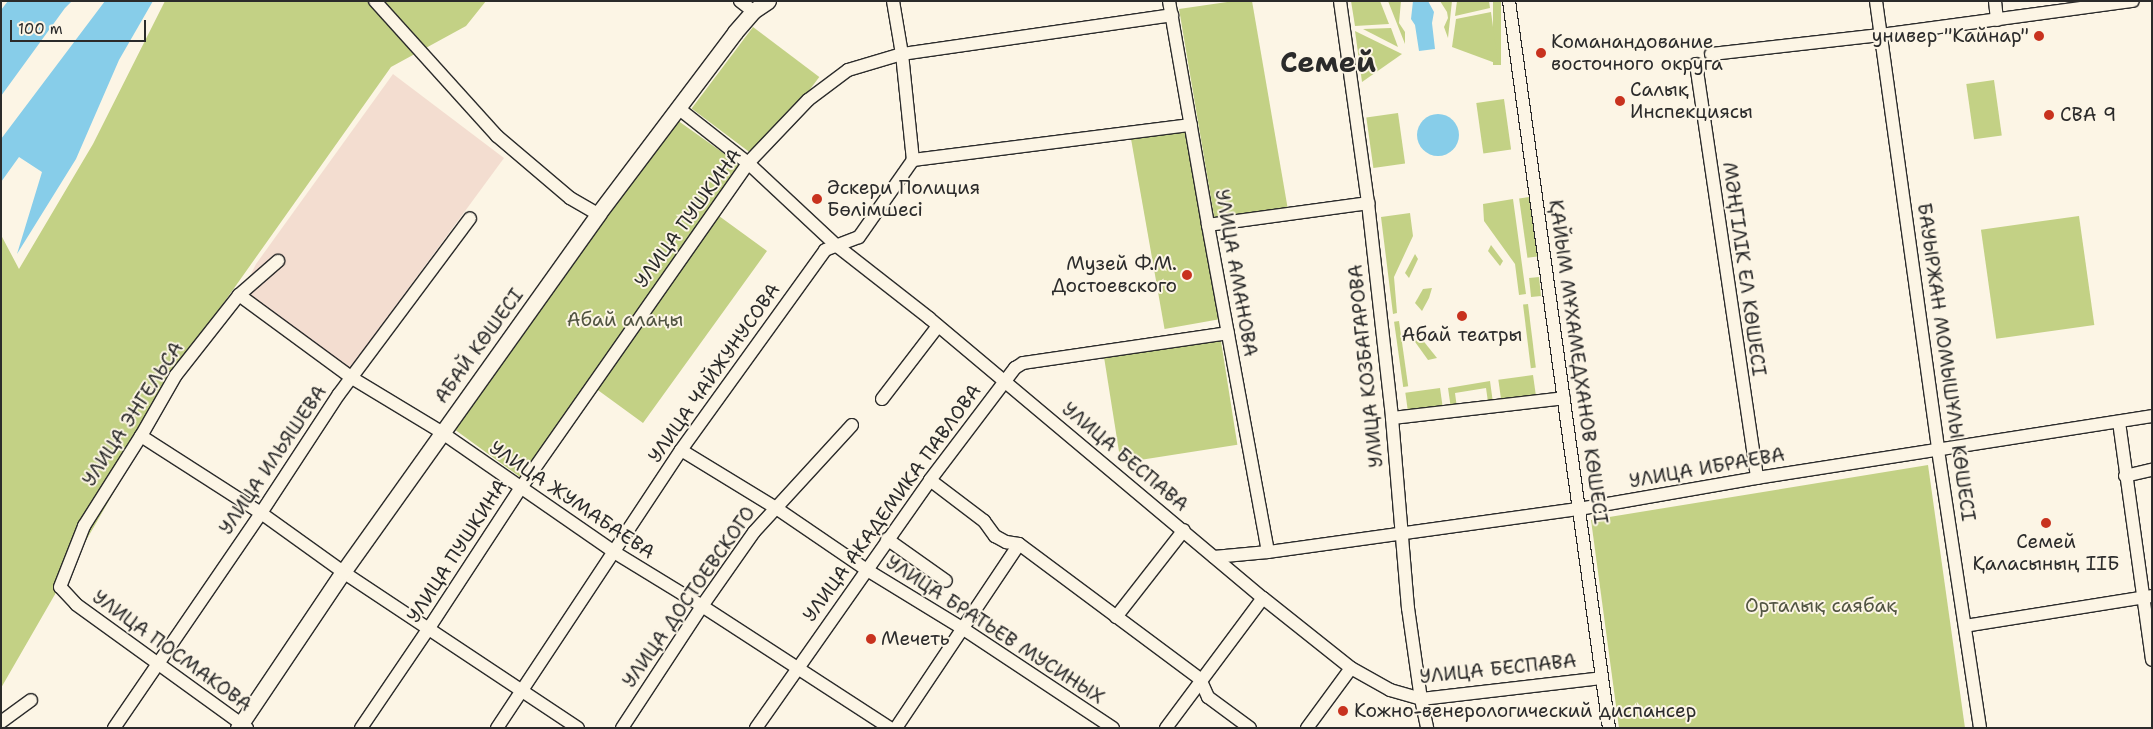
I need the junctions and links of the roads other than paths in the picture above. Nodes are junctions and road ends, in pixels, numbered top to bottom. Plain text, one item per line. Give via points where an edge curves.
1 (375, 1) edge
2 (740, 1) edge
3 (768, 1) edge
4 (893, 1) edge
5 (1170, 1) edge
6 (1340, 1) edge
7 (1509, 1) edge
8 (1876, 1) edge
9 (1995, 1) edge
10 (2133, 1) edge
11 (752, 11) junction
12 (1172, 15) junction
13 (1997, 20) junction
14 (1881, 36) junction
15 (902, 54) junction
16 (1712, 54) dead end
17 (1696, 64) dead end
18 (678, 108) junction
19 (1191, 125) junction
20 (913, 160) junction
21 (748, 163) junction
22 (1368, 203) junction
23 (598, 214) junction
24 (470, 218) dead end
25 (1208, 225) junction
26 (837, 246) junction
27 (278, 261) dead end
28 (239, 295) junction
29 (938, 326) junction
30 (1228, 333) junction
31 (352, 378) junction
32 (1003, 381) junction
33 (1564, 398) junction
34 (882, 399) dead end
35 (2152, 416) edge
36 (1392, 418) junction
37 (2119, 422) junction
38 (852, 425) dead end
39 (441, 432) junction
40 (141, 436) junction
41 (681, 450) junction
42 (1938, 450) junction
43 (2152, 470) edge
44 (2125, 476) junction
45 (1757, 478) junction
46 (930, 480) junction
47 (520, 489) junction
48 (776, 508) junction
49 (1579, 509) junction
50 (261, 513) junction
51 (1184, 530) junction
52 (1400, 534) junction
53 (887, 539) junction
54 (1019, 544) junction
55 (614, 552) junction
56 (1268, 552) junction
57 (1214, 557) junction
58 (867, 570) junction
59 (343, 572) junction
60 (946, 581) dead end
61 (2147, 597) edge
62 (1263, 598) junction
63 (76, 604) joint
64 (702, 606) junction
65 (1116, 617) junction
66 (1965, 626) junction
67 (429, 628) junction
68 (962, 628) junction
69 (2152, 660) edge
70 (157, 662) junction
71 (796, 667) junction
72 (1351, 668) junction
73 (1602, 678) junction
74 (1200, 679) junction
75 (521, 690) junction
76 (1420, 699) junction
77 (32, 700) dead end
78 (1, 722) edge
79 (242, 726) edge
80 (114, 728) edge
81 (361, 728) edge
82 (497, 728) edge
83 (578, 728) edge
84 (622, 728) edge
85 (756, 728) edge
86 (890, 728) edge
87 (896, 728) edge
88 (1112, 728) edge
89 (1166, 728) edge
90 (1250, 728) edge
91 (1306, 728) edge
92 (1427, 728) edge
93 (1609, 728) edge
94 (1980, 728) edge

1 - 23 street via 497,136 570,198
2 - 11 street
3 - 11 main road, АБАЙ КӨШЕСІ
4 - 15 street
5 - 12 street, УЛИЦА АМАНОВА
6 - 22 street, УЛИЦА КОЗБАГАРОВА
7 - 33 street, ҚАЙЫМ МҰХАМЕДХАНОВ КӨШЕСІ
8 - 14 street, БАУЫРЖАН МОМЫШҰЛЫ КӨШЕСІ
9 - 13 street
10 - 13 street
11 - 18 main road, АБАЙ КӨШЕСІ
12 - 15 street, УЛИЦА ПУШКИНА
12 - 19 street, УЛИЦА АМАНОВА
13 - 14 street
14 - 16 street
14 - 42 street, БАУЫРЖАН МОМЫШҰЛЫ КӨШЕСІ
15 - 20 street
15 - 21 street, УЛИЦА ПУШКИНА via 848,70 808,100
17 - 45 street, МӘҢГІЛІК ЕЛ КӨШЕСІ
18 - 21 street, УЛИЦА БЕСПАВА
18 - 23 main road, АБАЙ КӨШЕСІ
19 - 20 street
19 - 25 street, УЛИЦА АМАНОВА
20 - 26 street, УЛИЦА ЧАЙЖУНУСОВА via 859,237
21 - 26 street, УЛИЦА БЕСПАВА
21 - 47 street, УЛИЦА ПУШКИНА
22 - 25 street
22 - 36 street, УЛИЦА КОЗБАГАРОВА
23 - 39 main road, АБАЙ КӨШЕСІ
24 - 31 street, УЛИЦА ИЛЬЯШЕВА
25 - 30 street, УЛИЦА АМАНОВА
26 - 29 street, УЛИЦА БЕСПАВА
26 - 41 street, УЛИЦА ЧАЙЖУНУСОВА via 825,250
27 - 28 street, УЛИЦА ЭНГЕЛЬСА
28 - 31 street, УЛИЦА ЖУМАБАЕВА
28 - 40 street, УЛИЦА ЭНГЕЛЬСА via 176,375
29 - 32 street, УЛИЦА БЕСПАВА
29 - 34 street
30 - 32 street, УЛИЦА АКАДЕМИКА ПАВЛОВА via 1023,363
30 - 56 street, УЛИЦА АМАНОВА
31 - 39 street, УЛИЦА ЖУМАБАЕВА
31 - 50 street, УЛИЦА ИЛЬЯШЕВА
32 - 46 street, УЛИЦА АКАДЕМИКА ПАВЛОВА
32 - 51 street, УЛИЦА БЕСПАВА
33 - 36 street
33 - 49 street, ҚАЙЫМ МҰХАМЕДХАНОВ КӨШЕСІ
35 - 37 street, УЛИЦА ИБРАЕВА
36 - 52 street, УЛИЦА КОЗБАГАРОВА
37 - 42 street, УЛИЦА ИБРАЕВА
37 - 44 street
38 - 48 street, УЛИЦА ДОСТОЕВСКОГО
39 - 47 street, УЛИЦА ЖУМАБАЕВА
39 - 59 main road, АБАЙ КӨШЕСІ
40 - 50 street
40 - 63 street, УЛИЦА ЭНГЕЛЬСА via 84,526 60,586
41 - 48 street, УЛИЦА БРАТЬЕВ МУСИНЫХ
41 - 55 street, УЛИЦА ЧАЙЖУНУСОВА
42 - 45 street, УЛИЦА ИБРАЕВА
42 - 66 street, БАУЫРЖАН МОМЫШҰЛЫ КӨШЕСІ
43 - 44 street
44 - 61 street
45 - 49 street, УЛИЦА ИБРАЕВА
46 - 53 street, УЛИЦА АКАДЕМИКА ПАВЛОВА
46 - 54 street via 984,521 995,536
47 - 55 street, УЛИЦА ЖУМАБАЕВА
47 - 67 street, УЛИЦА ПУШКИНА
48 - 58 street, УЛИЦА БРАТЬЕВ МУСИНЫХ
48 - 64 street, УЛИЦА ДОСТОЕВСКОГО via 754,532
49 - 52 street, УЛИЦА ИБРАЕВА
49 - 73 street, ҚАЙЫМ МҰХАМЕДХАНОВ КӨШЕСІ
50 - 59 street
50 - 70 street, УЛИЦА ИЛЬЯШЕВА
51 - 57 street, УЛИЦА БЕСПАВА
51 - 65 street
52 - 56 street, УЛИЦА ИБРАЕВА
52 - 76 street, УЛИЦА КОЗБАГАРОВА
53 - 58 street, УЛИЦА АКАДЕМИКА ПАВЛОВА
53 - 60 street
54 - 65 street
54 - 68 street
55 - 64 street, УЛИЦА ЖУМАБАЕВА
55 - 75 street, УЛИЦА ЧАЙЖУНУСОВА
56 - 57 street, УЛИЦА ИБРАЕВА
57 - 62 street, УЛИЦА БЕСПАВА
58 - 68 street, УЛИЦА БРАТЬЕВ МУСИНЫХ
58 - 71 street, УЛИЦА АКАДЕМИКА ПАВЛОВА
59 - 67 street
59 - 79 main road, АБАЙ КӨШЕСІ
61 - 66 street
61 - 69 street
62 - 72 street, УЛИЦА БЕСПАВА
62 - 74 street
63 - 70 street, УЛИЦА ПОСМАКОВА
64 - 71 street, УЛИЦА ЖУМАБАЕВА
64 - 84 street, УЛИЦА ДОСТОЕВСКОГО
65 - 74 street
66 - 94 street, БАУЫРЖАН МОМЫШҰЛЫ КӨШЕСІ
67 - 75 street
67 - 81 street, УЛИЦА ПУШКИНА
68 - 87 street
68 - 88 street, УЛИЦА БРАТЬЕВ МУСИНЫХ
70 - 79 street, УЛИЦА ПОСМАКОВА
70 - 80 street, УЛИЦА ИЛЬЯШЕВА
71 - 85 street, УЛИЦА АКАДЕМИКА ПАВЛОВА
71 - 86 street, УЛИЦА ЖУМАБАЕВА
72 - 76 street, УЛИЦА БЕСПАВА via 1390,690
72 - 91 street
73 - 76 street, УЛИЦА БЕСПАВА
73 - 93 street, ҚАЙЫМ МҰХАМЕДХАНОВ КӨШЕСІ
74 - 89 street
74 - 90 street via 1208,697
75 - 82 street, УЛИЦА ЧАЙЖУНУСОВА
75 - 83 street
76 - 92 street, УЛИЦА КОЗБАГАРОВА
77 - 78 street

